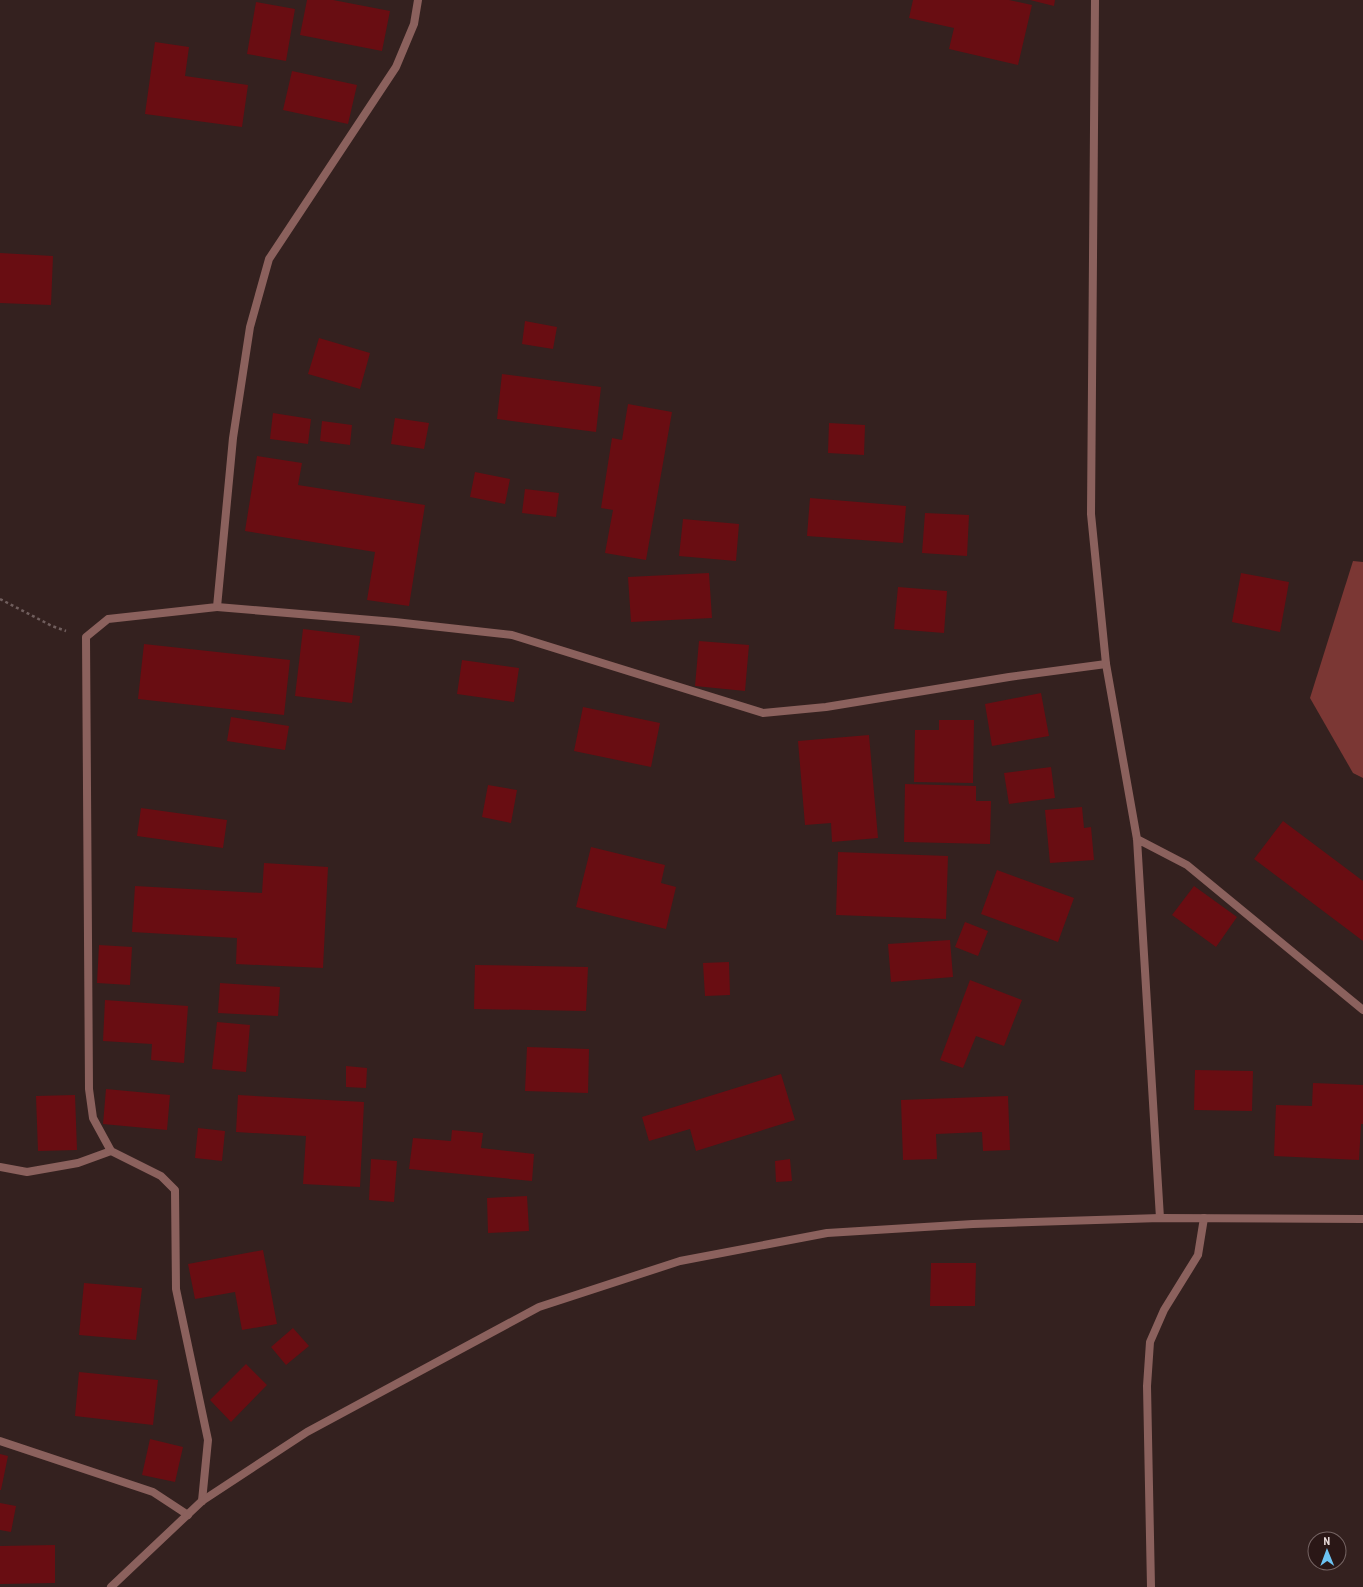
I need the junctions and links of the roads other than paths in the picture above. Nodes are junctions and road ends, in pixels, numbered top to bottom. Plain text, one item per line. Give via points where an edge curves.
1 (418, 0) edge
2 (1095, 0) edge
3 (217, 607) junction
4 (1106, 664) junction
5 (1137, 839) junction
6 (1363, 1010) edge
7 (111, 1151) junction
8 (0, 1167) edge
9 (1160, 1218) junction
10 (1204, 1218) junction
11 (1363, 1219) edge
12 (0, 1441) edge
13 (202, 1501) junction
14 (188, 1515) junction
15 (112, 1587) edge
16 (1151, 1587) edge

1 - 3 street via 414,24 396,66 269,259 250,327 233,438
2 - 4 street via 1091,514
3 - 4 street via 512,635 763,713 826,707
3 - 7 street via 108,618 86,637 89,1089 92,1118
4 - 5 street
5 - 6 street via 1187,865
5 - 9 street
7 - 8 street via 78,1163 27,1172
7 - 13 street via 161,1176 175,1190 176,1289 208,1440
9 - 10 street
9 - 13 street via 973,1224 826,1233 680,1261 539,1307 307,1432
10 - 11 street
10 - 16 street via 1198,1255 1164,1310 1150,1342 1147,1386
12 - 14 street via 153,1492
13 - 14 street
14 - 15 street

